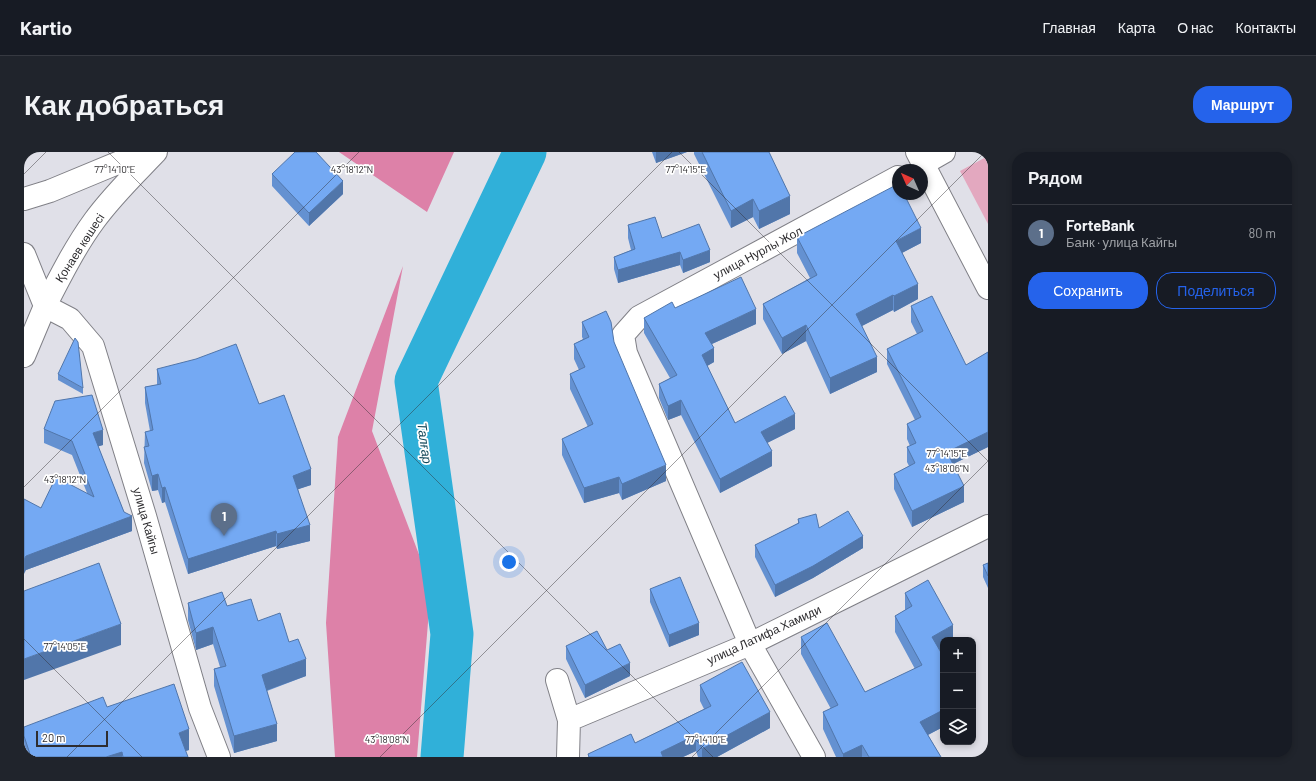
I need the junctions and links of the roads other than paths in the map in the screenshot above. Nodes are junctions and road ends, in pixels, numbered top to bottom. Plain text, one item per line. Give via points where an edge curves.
1 (144, 152) edge
2 (156, 152) edge
3 (944, 152) edge
4 (917, 162) edge
5 (892, 180) edge
6 (24, 199) edge
7 (24, 254) edge
8 (988, 288) edge
9 (45, 306) junction
10 (24, 356) edge
11 (988, 526) edge
12 (750, 644) junction
13 (557, 680) dead end
14 (569, 720) junction
15 (219, 757) edge
16 (568, 757) edge
17 (814, 757) edge

1 - 6 street via 50,191
2 - 9 street, Қонаев көшесі via 94,221 62,271
3 - 4 street
4 - 8 street
5 - 12 street, улица Нурлы Жол via 639,317 623,335 626,353
7 - 9 street
9 - 10 street, Қонаев көшесі
9 - 15 street, улица Кайгы via 70,319 93,346 200,708
11 - 12 street, улица Латифа Хамиди
12 - 14 street, улица Латифа Хамиди
12 - 17 street
13 - 14 street
14 - 16 street

